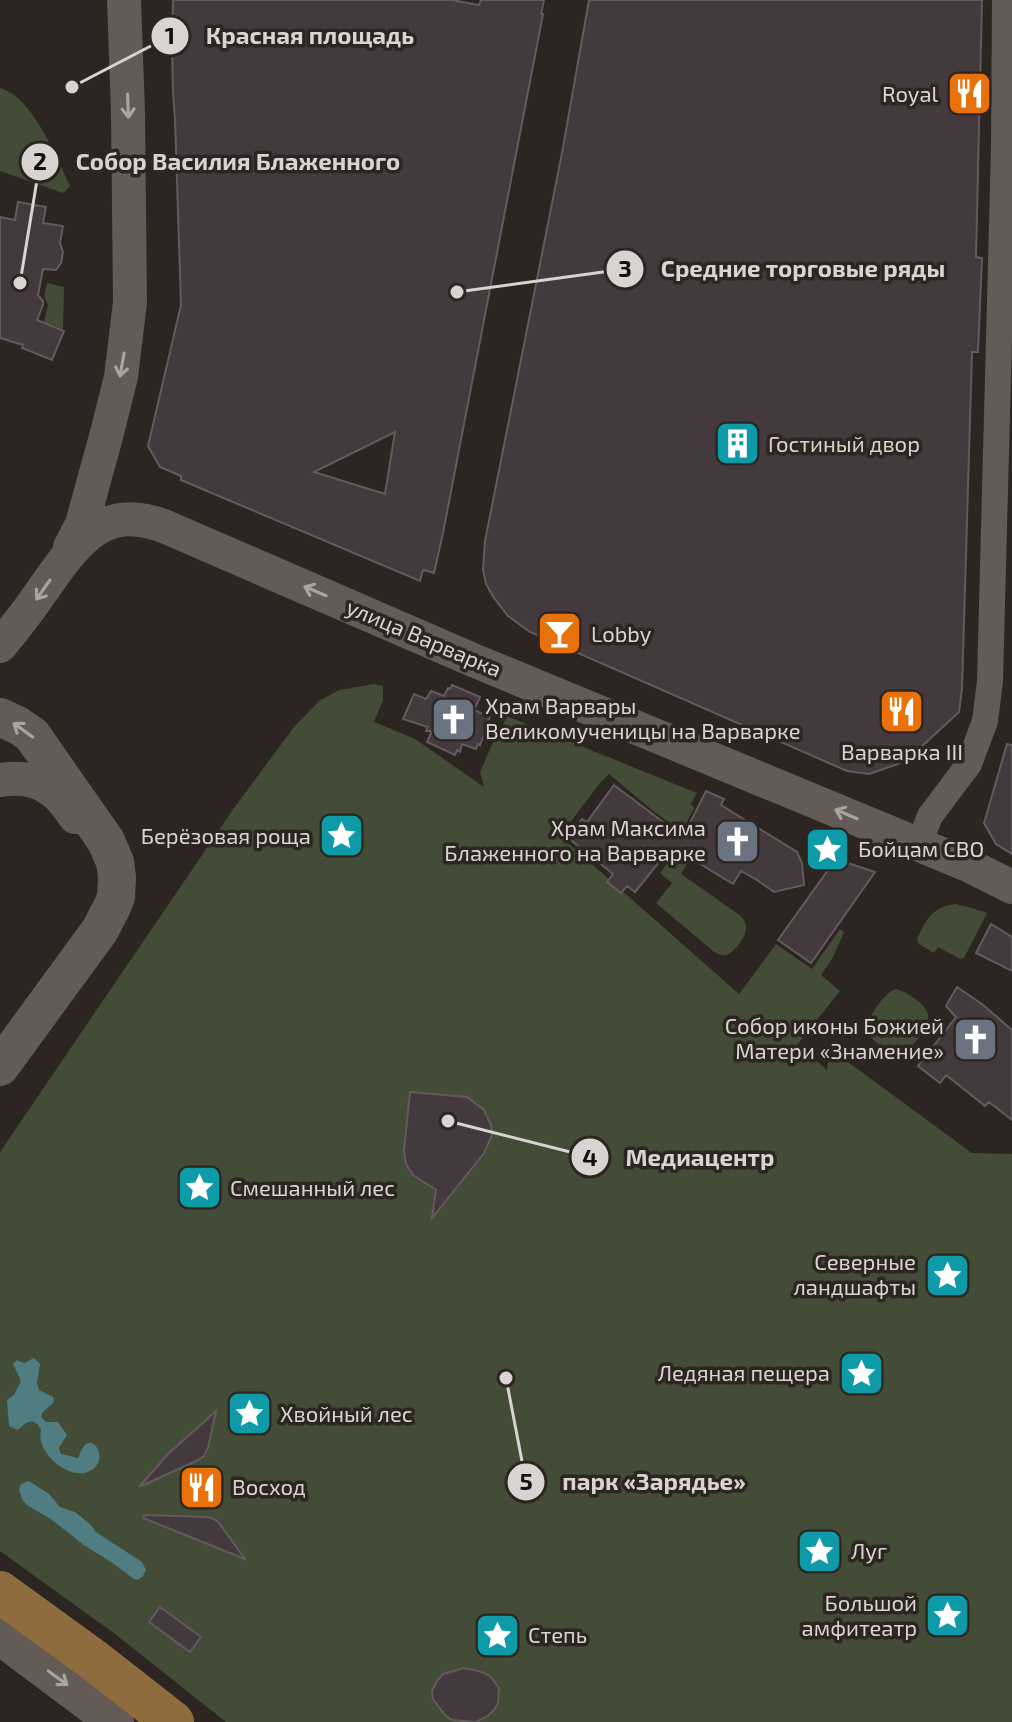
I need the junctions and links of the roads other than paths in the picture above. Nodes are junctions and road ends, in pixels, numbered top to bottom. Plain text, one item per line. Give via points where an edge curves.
1 (124, 0) edge
2 (1005, 0) edge
3 (1008, 149) edge
4 (65, 559) junction
5 (0, 646) edge
6 (0, 717) edge
7 (0, 780) edge
8 (919, 844) junction
9 (1012, 887) edge
10 (0, 1042) edge
11 (0, 1067) edge
12 (0, 1592) edge
13 (0, 1636) edge
14 (115, 1722) edge
15 (173, 1722) edge

1 -> 4 street via 129,316 99,468
2 - 3 street
3 - 8 street via 985,721 969,764 930,816
4 -> 5 street
8 -> 4 street, улица Варварка via 155,522 131,518 101,526
11 -> 6 main road via 100,930 116,897 117,877 106,841 32,735
7 - 10 street via 24,778 65,800 94,848 103,880 102,898 90,922
8 - 9 street, улица Варварка
12 - 15 main road
13 -> 14 main road

